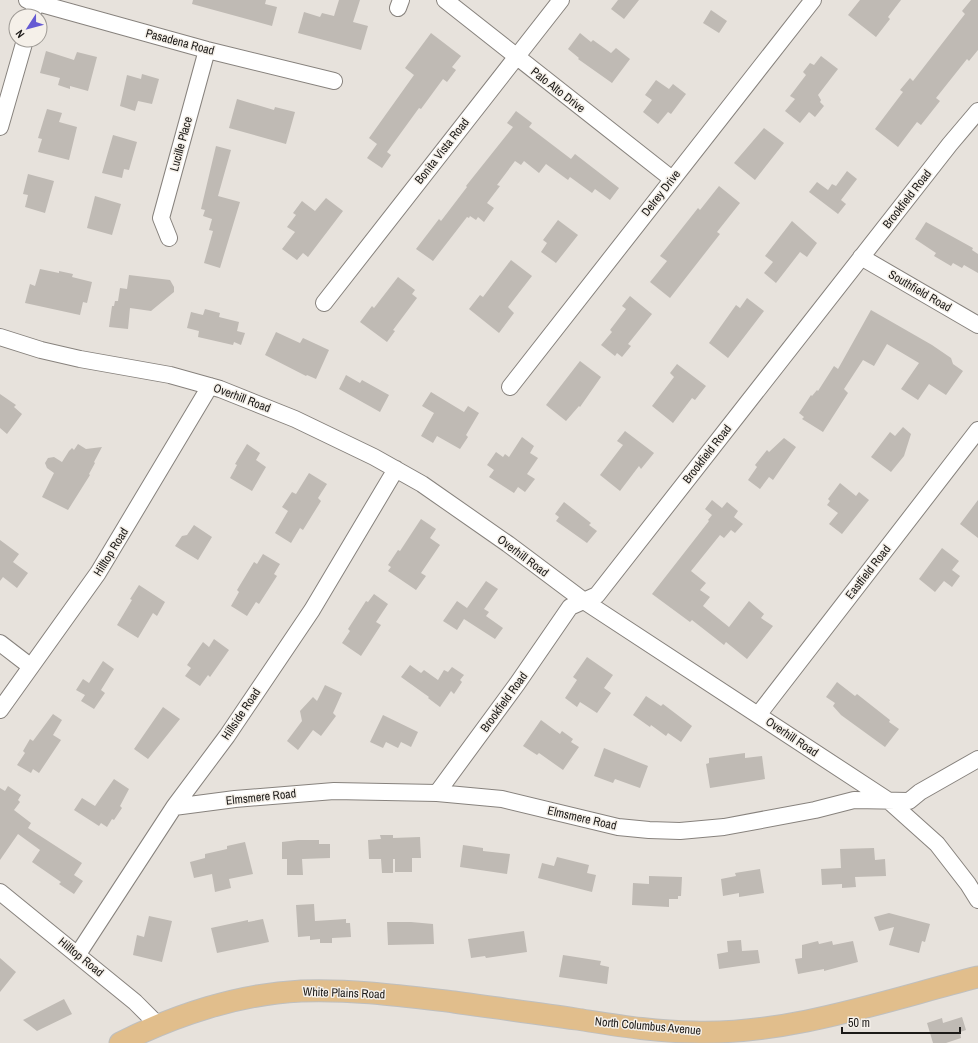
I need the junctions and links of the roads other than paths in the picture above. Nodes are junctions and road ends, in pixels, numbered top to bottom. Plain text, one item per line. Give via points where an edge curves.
1 (445, 0) edge
2 (561, 0) edge
3 (813, 0) edge
4 (31, 6) edge
5 (23, 48) edge
6 (207, 50) junction
7 (516, 57) junction
8 (334, 81) dead end
9 (978, 111) edge
10 (0, 126) edge
11 (672, 180) junction
12 (169, 238) dead end
13 (861, 257) junction
14 (324, 303) dead end
15 (978, 325) edge
16 (0, 337) edge
17 (210, 386) junction
18 (510, 387) dead end
19 (978, 430) edge
20 (396, 469) junction
21 (584, 601) junction
22 (0, 643) edge
23 (30, 666) junction
24 (0, 710) edge
25 (758, 715) junction
26 (978, 759) edge
27 (437, 793) junction
28 (889, 802) junction
29 (174, 807) junction
30 (0, 892) edge
31 (978, 900) edge
32 (78, 954) junction
33 (978, 977) edge
34 (575, 1019) joint
35 (158, 1025) junction
36 (695, 1038) edge
37 (120, 1043) edge

1 - 7 street, Palo Alto Drive
2 - 7 street, Bonita Vista Road
3 - 11 street, Delrey Drive
4 - 6 street, Pasadena Road
5 - 10 street
6 - 8 street, Pasadena Road
6 - 12 street, Lucille Place via 161,218
7 - 11 street, Palo Alto Drive
7 - 14 street, Bonita Vista Road
9 - 13 street, Brookfield Road
11 - 18 street, Delrey Drive
13 - 15 street, Southfield Road
13 - 21 street, Brookfield Road via 597,595
16 - 17 street, Overhill Road via 41,350 170,375
17 - 20 street, Overhill Road via 295,419
17 - 23 street, Hilltop Road via 98,573
19 - 25 street, Eastfield Road
20 - 21 street, Overhill Road via 472,518
20 - 29 street, Hillside Road via 312,610 227,736
21 - 25 street, Overhill Road
21 - 27 street, Brookfield Road via 570,607
22 - 23 street
23 - 24 street, Hilltop Road
25 - 28 street, Overhill Road
26 - 28 street, Elmsmere Road via 909,801
27 - 28 street, Elmsmere Road via 502,799 618,826 680,831 724,827 854,800
27 - 29 street, Elmsmere Road via 334,791
28 - 31 street, Overhill Road via 938,844
29 - 32 street, Hillside Road
30 - 32 street, Hilltop Road
32 - 35 street, Hilltop Road
33 - 36 main road, North Columbus Avenue via 793,1023
34 - 35 main road, White Plains Road via 365,992 300,991 238,1001
34 - 36 main road, North Columbus Avenue
35 - 37 main road, White Plains Road

